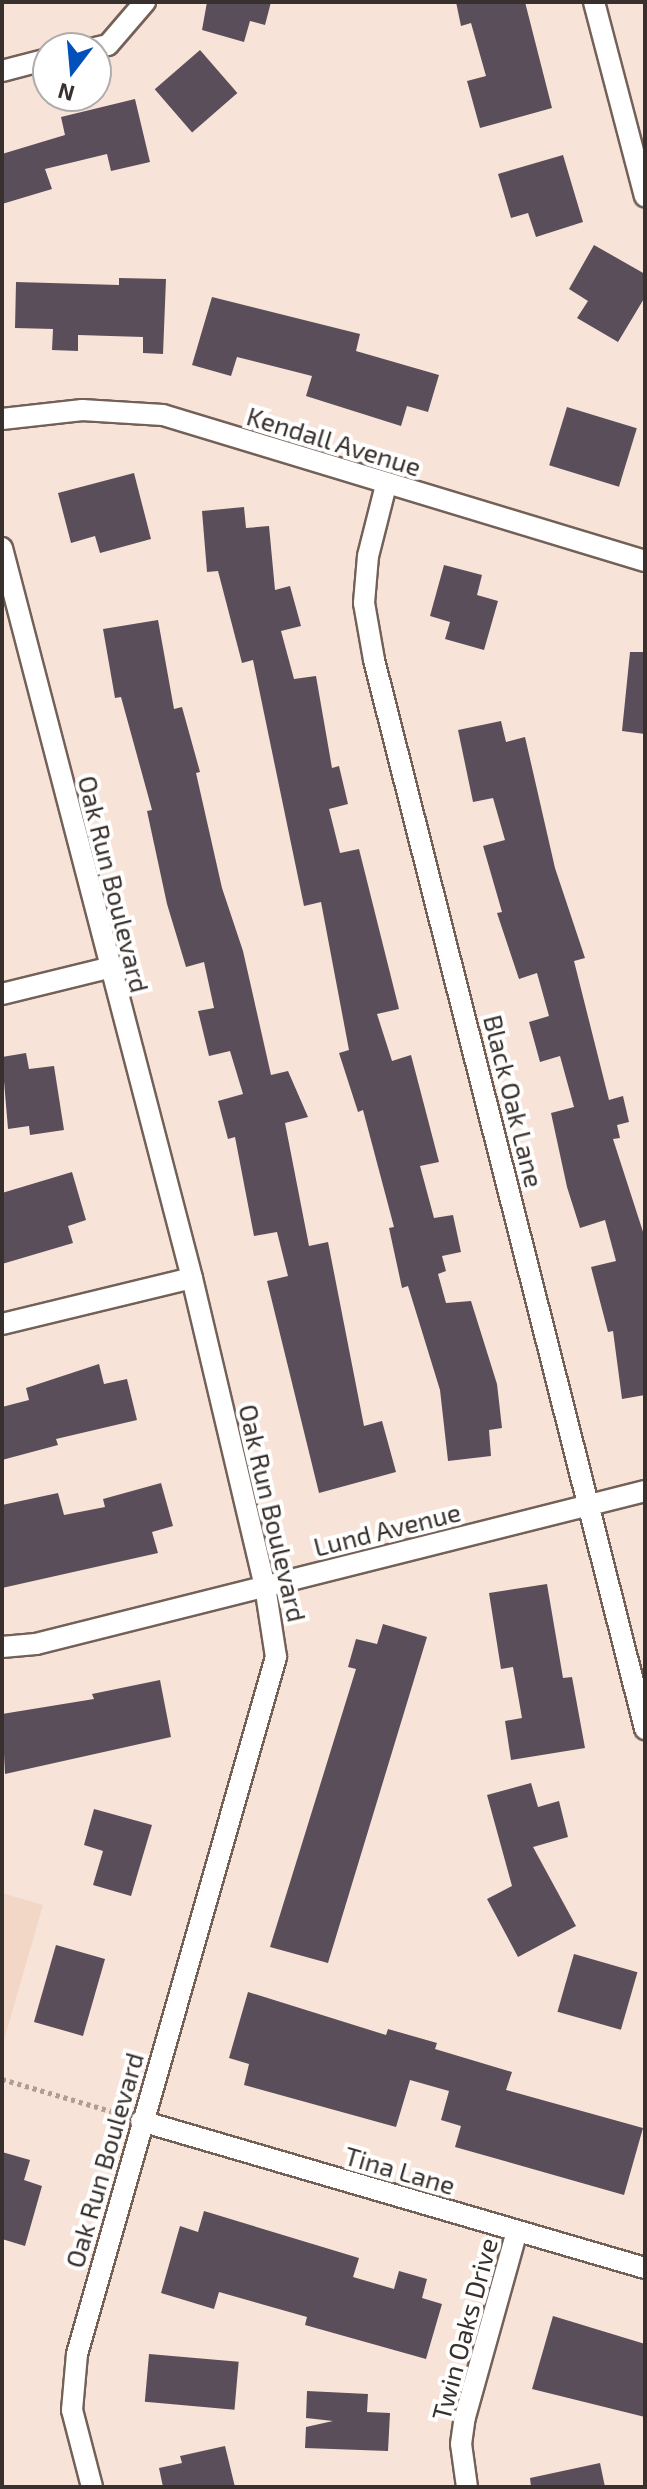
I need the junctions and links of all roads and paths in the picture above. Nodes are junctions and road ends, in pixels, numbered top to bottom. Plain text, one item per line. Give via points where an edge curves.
1 (145, 2) edge
2 (594, 2) edge
3 (112, 40) edge
4 (32, 63) edge
5 (2, 71) edge
6 (645, 196) edge
7 (2, 419) edge
8 (386, 485) junction
9 (2, 548) edge
10 (645, 561) edge
11 (108, 968) junction
12 (2, 994) edge
13 (192, 1278) junction
14 (2, 1324) edge
15 (645, 1491) edge
16 (590, 1505) junction
17 (265, 1586) junction
18 (2, 1647) edge
19 (645, 1729) edge
20 (2, 2079) edge
21 (131, 2118) junction
22 (517, 2231) junction
23 (645, 2268) edge
24 (92, 2487) edge
25 (467, 2487) edge

1 - 3 street
2 - 6 street
4 - 5 street
7 - 8 street, Kendall Avenue via 82,410 163,415
8 - 10 street, Kendall Avenue
8 - 16 street, Black Oak Lane via 368,556 364,603 374,660
9 - 11 street, Oak Run Boulevard
11 - 12 street
11 - 13 street, Oak Run Boulevard
13 - 14 street
13 - 17 street, Oak Run Boulevard
15 - 16 street, Lund Avenue
16 - 17 street, Lund Avenue
16 - 19 street, Black Oak Lane
17 - 18 street, Lund Avenue via 36,1644
17 - 21 street, Oak Run Boulevard via 276,1657
20 - 21 path
21 - 22 street, Tina Lane
21 - 24 street, Oak Run Boulevard via 77,2354 72,2410
22 - 23 street, Tina Lane
22 - 25 street, Twin Oaks Drive via 465,2417 461,2444

